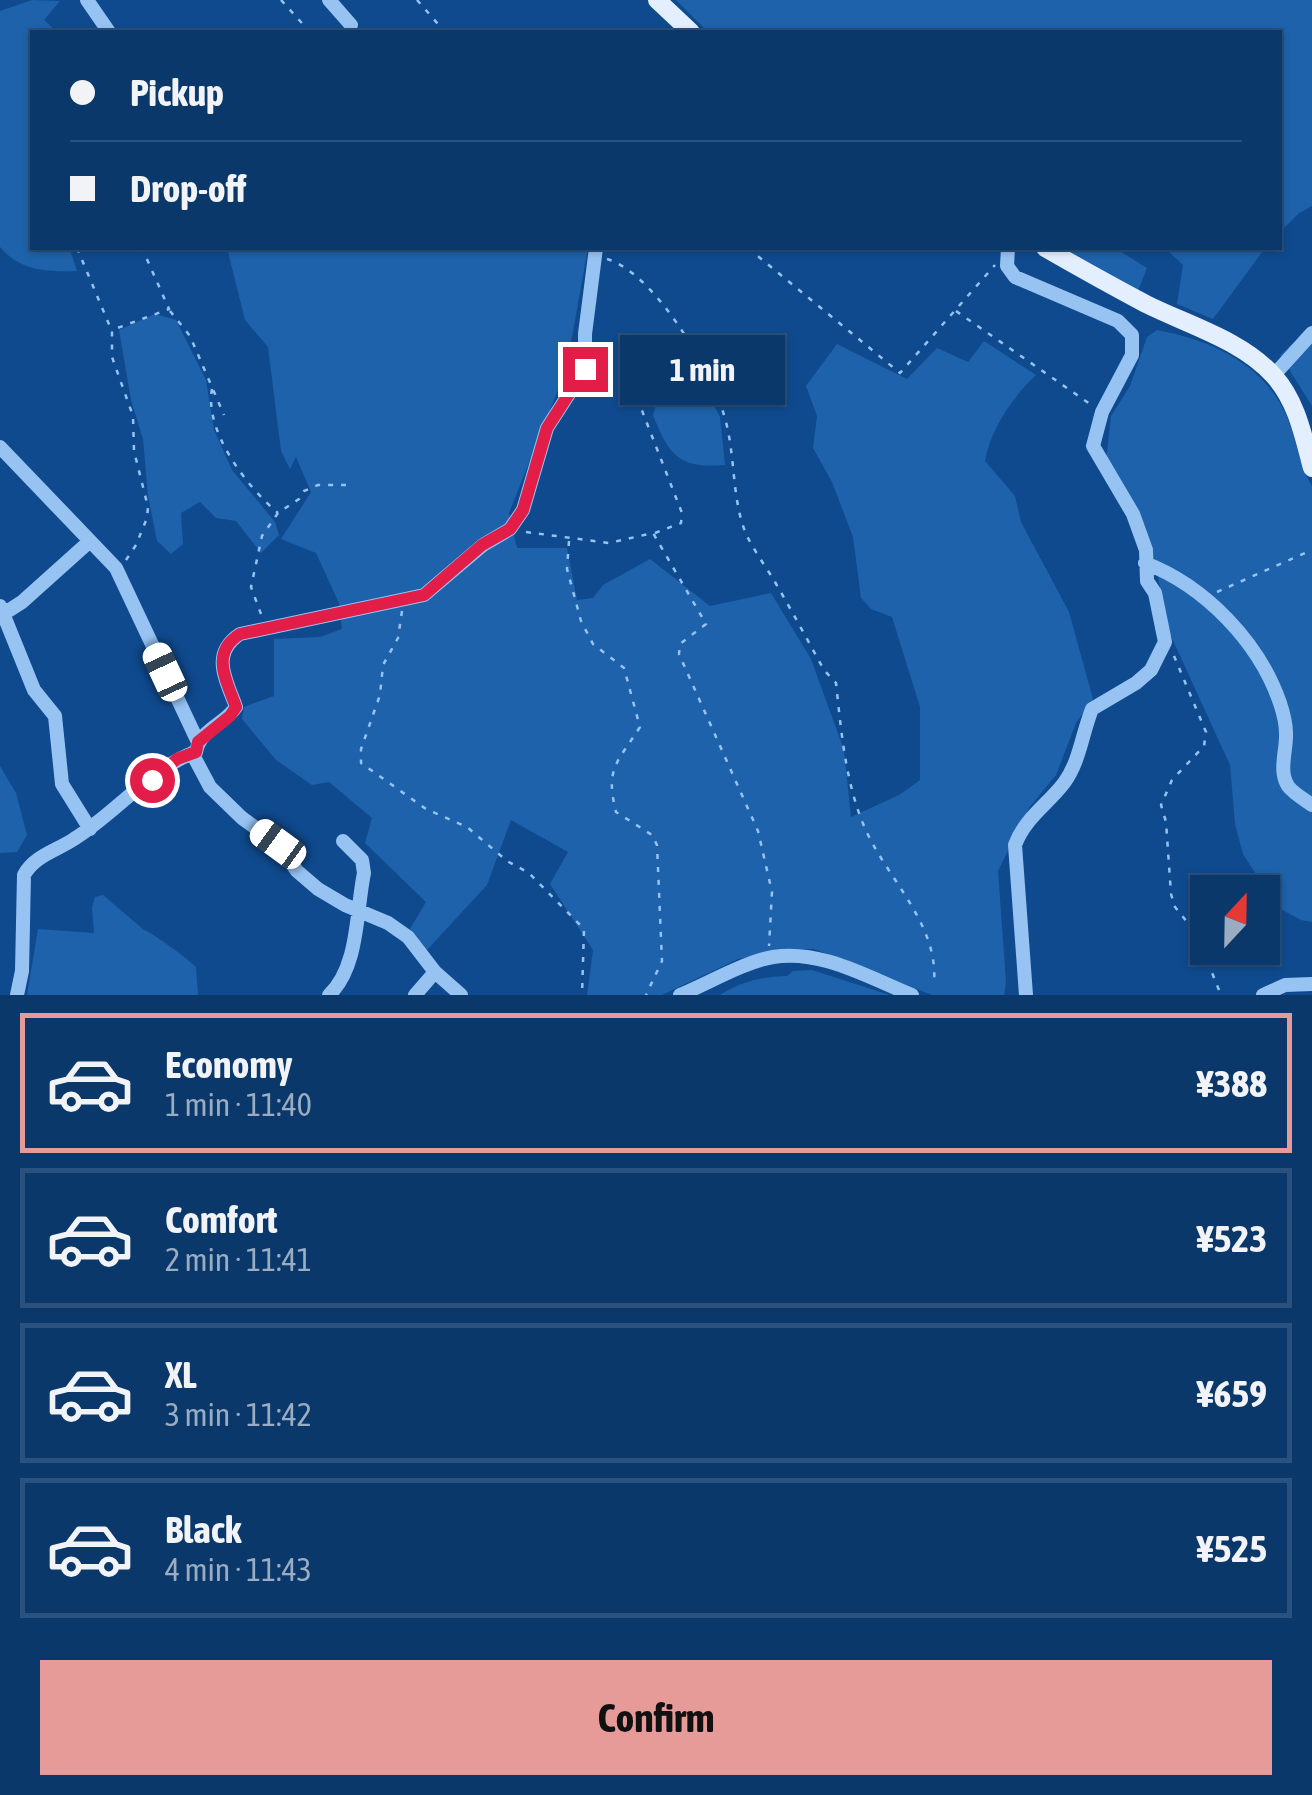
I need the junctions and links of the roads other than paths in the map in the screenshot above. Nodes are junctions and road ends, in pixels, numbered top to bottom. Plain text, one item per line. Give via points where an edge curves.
1 (87, 0) edge
2 (330, 0) edge
3 (657, 0) edge
4 (351, 25) dead end
5 (108, 30) edge
6 (689, 30) edge
7 (1007, 250) edge
8 (1049, 250) edge
9 (595, 254) edge
10 (1312, 334) edge
11 (1274, 376) junction
12 (0, 447) edge
13 (1312, 468) edge
14 (90, 541) junction
15 (1146, 564) junction
16 (2, 612) edge
17 (195, 748) junction
18 (1312, 805) edge
19 (90, 829) junction
20 (343, 841) dead end
21 (356, 910) junction
22 (435, 972) junction
23 (1310, 983) edge
24 (17, 995) edge
25 (329, 995) edge
26 (415, 995) edge
27 (461, 995) edge
28 (680, 995) edge
29 (912, 995) edge
30 (1026, 995) edge
31 (1263, 995) edge

1 - 5 street
2 - 4 street
3 - 6 main road
7 - 15 street via 1006,266 1015,277 1118,321 1132,336 1132,355 1102,412 1093,446 1133,514
8 - 11 main road via 1228,343
9 - 17 street via 585,369 547,428 523,510 510,529 424,595 240,634 222,654 221,666 236,707
10 - 11 street
11 - 13 main road via 1296,409
12 - 14 street
14 - 16 street
14 - 17 street via 116,568
15 - 18 street via 1206,597 1237,631 1280,703 1288,787
15 - 30 street via 1165,642 1152,670 1092,708 1075,766 1020,830 1015,845
16 - 19 street via 34,690 54,716 62,784
17 - 19 street
17 - 21 street via 210,788 278,844 318,889
19 - 24 street via 31,862 24,875
20 - 21 street via 362,860
21 - 22 street via 408,936
21 - 25 street via 350,959
22 - 26 street
22 - 27 street
23 - 31 street via 1285,984
28 - 29 street via 769,957 794,956 830,962

